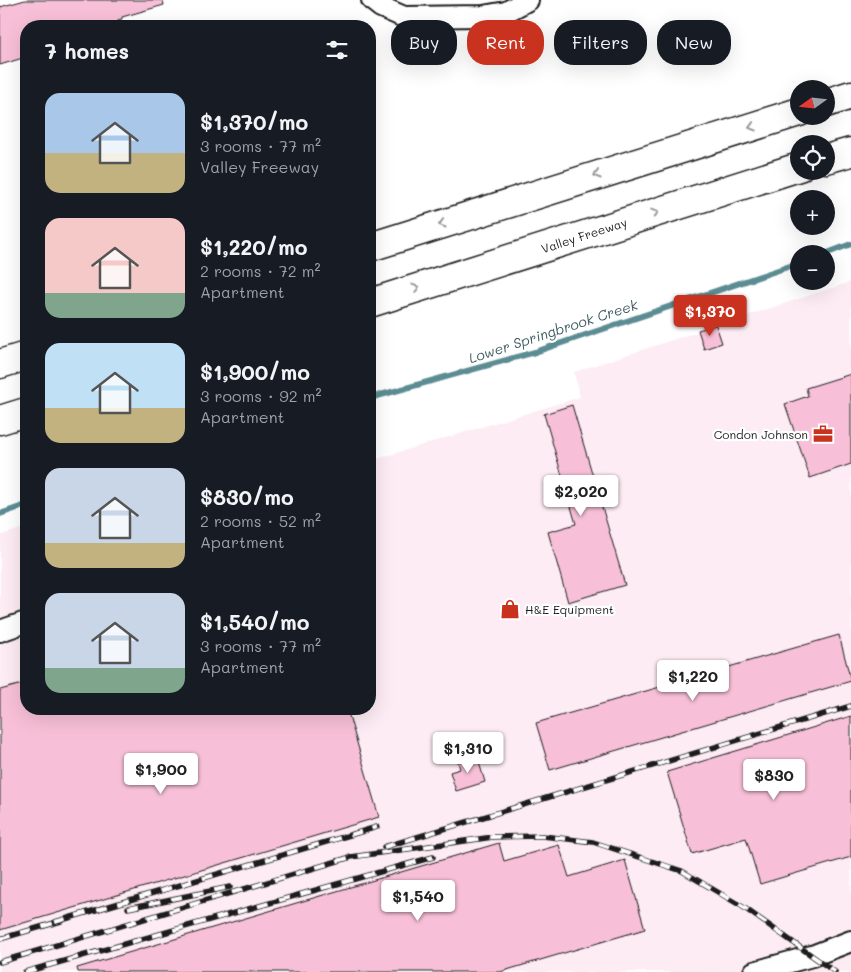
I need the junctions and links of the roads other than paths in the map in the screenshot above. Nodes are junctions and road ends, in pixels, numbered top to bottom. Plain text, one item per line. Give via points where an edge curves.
1 (372, 0) edge
2 (528, 0) edge
3 (851, 96) edge
4 (835, 100) edge
5 (790, 115) edge
6 (851, 152) edge
7 (835, 156) edge
8 (790, 170) edge
9 (376, 245) edge
10 (376, 301) edge
11 (20, 358) edge
12 (0, 364) edge
13 (20, 414) edge
14 (0, 420) edge
15 (20, 624) edge
16 (0, 630) edge
17 (851, 941) edge
18 (754, 972) edge

1 - 2 street via 404,17 483,16 506,12
3 - 4 highway
5 -> 9 highway
6 - 7 highway
10 -> 8 highway, Valley Freeway
11 - 12 highway
13 - 14 highway
15 - 16 street
17 - 18 street

